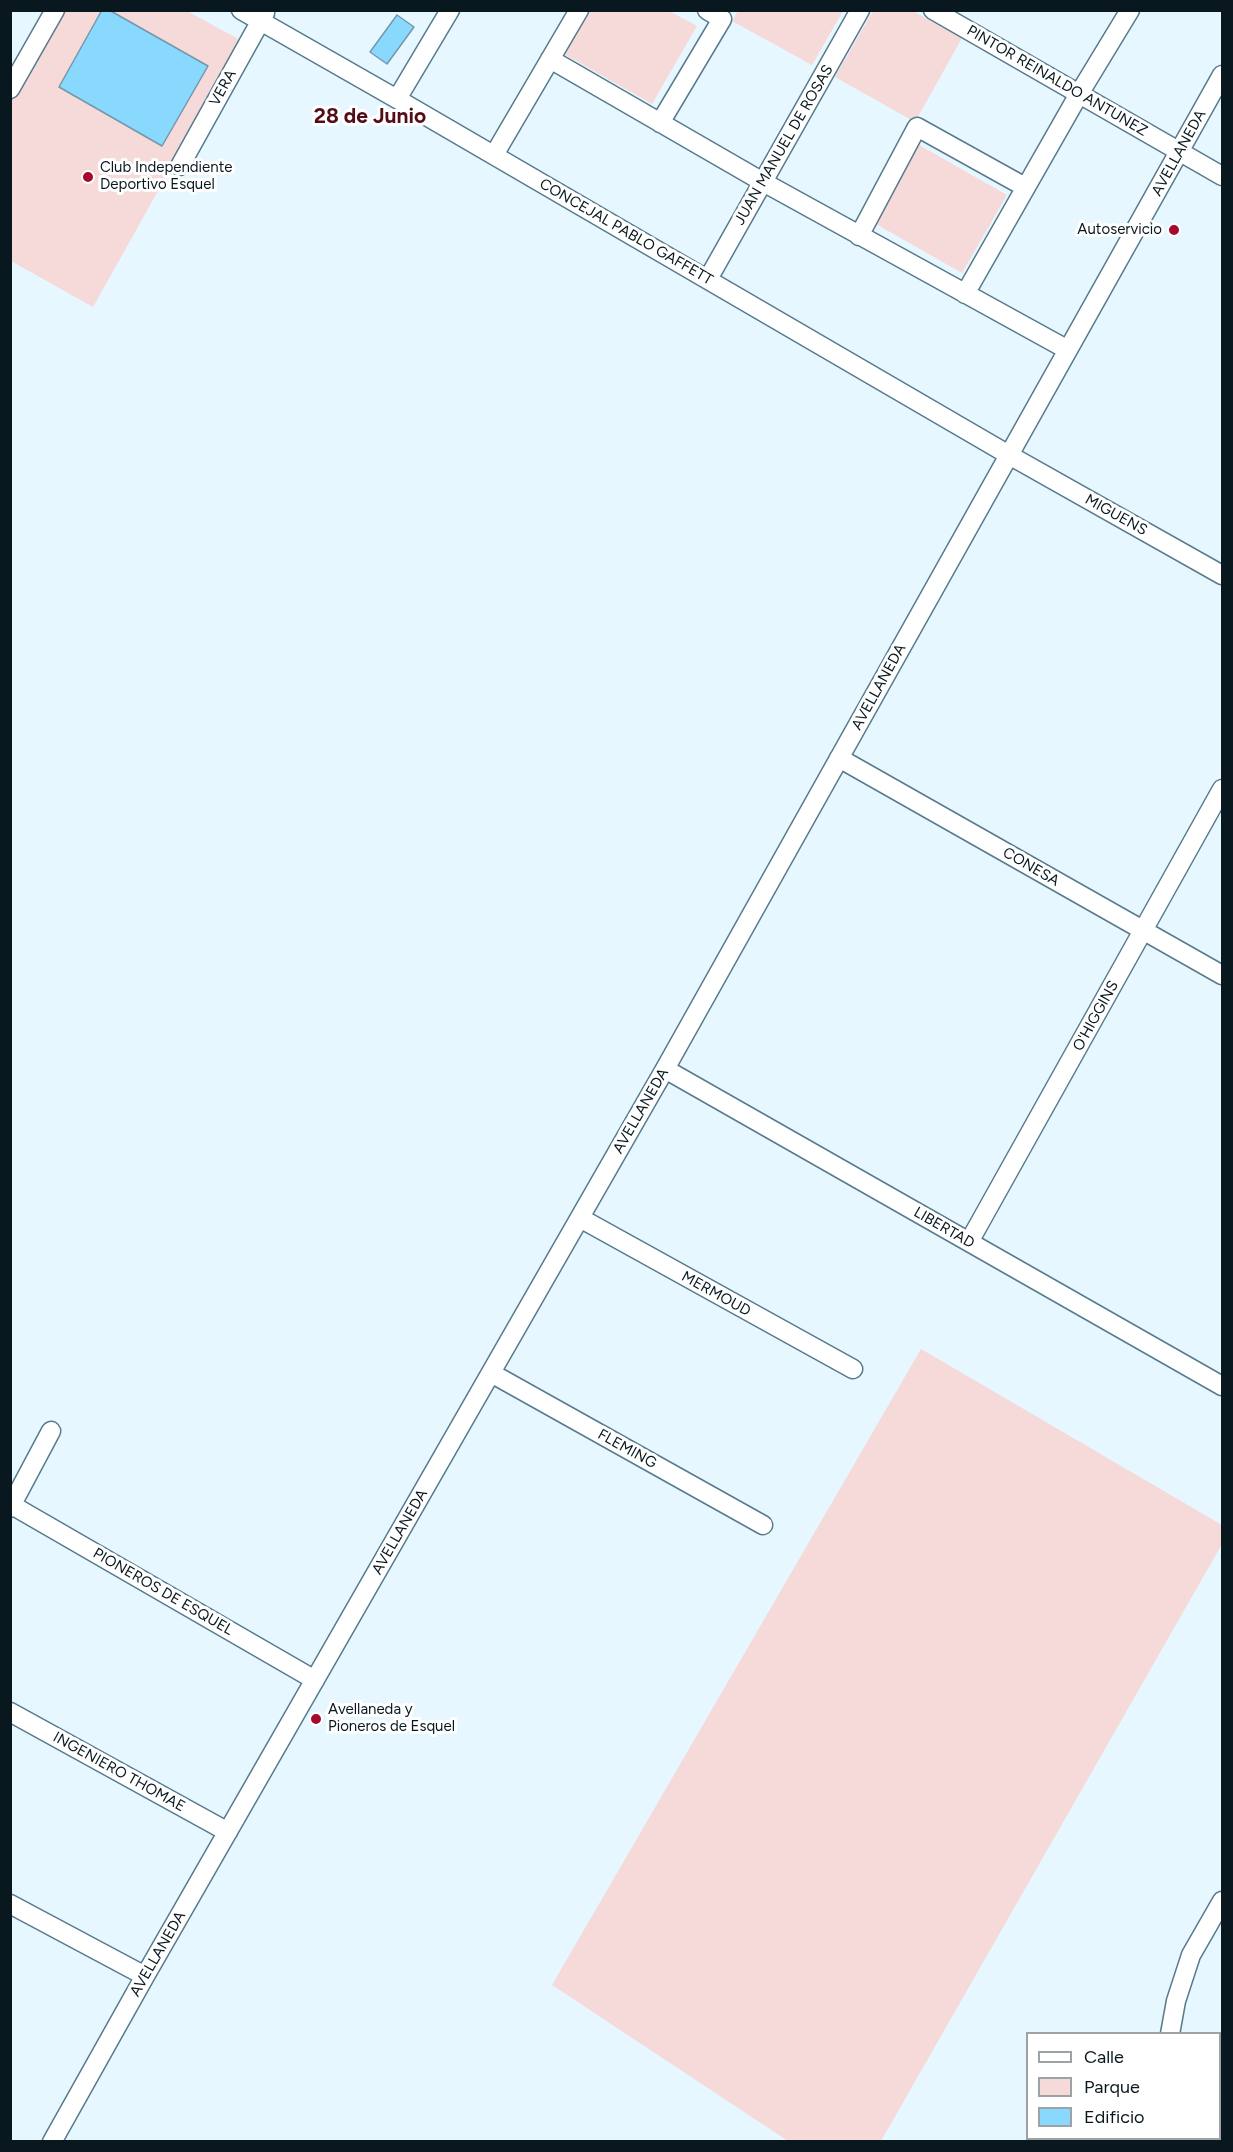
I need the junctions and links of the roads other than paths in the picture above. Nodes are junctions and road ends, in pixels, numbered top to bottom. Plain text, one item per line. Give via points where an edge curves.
1 (55, 10) edge
2 (241, 10) edge
3 (450, 10) edge
4 (579, 10) edge
5 (707, 10) edge
6 (860, 10) edge
7 (933, 10) edge
8 (1130, 10) edge
9 (263, 16) edge
10 (550, 59) junction
11 (1222, 75) edge
12 (10, 89) edge
13 (1078, 93) junction
14 (398, 99) junction
15 (660, 123) junction
16 (1180, 152) junction
17 (494, 155) junction
18 (180, 166) dead end
19 (1222, 176) edge
20 (763, 182) junction
21 (1025, 187) junction
22 (859, 236) junction
23 (708, 279) junction
24 (965, 294) junction
25 (1068, 350) junction
26 (1009, 455) junction
27 (1222, 575) edge
28 (839, 758) junction
29 (1222, 789) edge
30 (1144, 931) junction
31 (1222, 975) edge
32 (665, 1070) junction
33 (580, 1218) junction
34 (969, 1242) junction
35 (853, 1369) dead end
36 (491, 1373) junction
37 (1222, 1386) edge
38 (51, 1431) dead end
39 (11, 1506) edge
40 (763, 1525) dead end
41 (315, 1680) junction
42 (10, 1712) edge
43 (228, 1832) junction
44 (1222, 1901) edge
45 (10, 1904) edge
46 (145, 1976) junction
47 (1170, 2032) edge
48 (52, 2142) edge

1 - 12 street
2 - 9 street, CONCEJAL PABLO GAFFETT
3 - 14 street
4 - 10 street
5 - 15 street via 722,19
6 - 20 street, JUAN MANUEL DE ROSAS
7 - 13 street, PINTOR REINALDO ANTUNEZ
8 - 13 street
9 - 14 street, CONCEJAL PABLO GAFFETT
9 - 18 street, VERA
10 - 15 street
10 - 17 street
11 - 16 street, AVELLANEDA
13 - 16 street, PINTOR REINALDO ANTUNEZ
13 - 21 street
14 - 17 street, CONCEJAL PABLO GAFFETT
15 - 20 street
16 - 19 street, PINTOR REINALDO ANTUNEZ
16 - 25 street, AVELLANEDA
17 - 23 street, CONCEJAL PABLO GAFFETT
20 - 22 street
20 - 23 street, JUAN MANUEL DE ROSAS
21 - 22 street via 916,127
21 - 24 street
22 - 24 street
23 - 26 street, CONCEJAL PABLO GAFFETT
24 - 25 street
25 - 26 street, AVELLANEDA
26 - 27 street, MIGUENS
26 - 28 street, AVELLANEDA
28 - 30 street, CONESA
28 - 32 street, AVELLANEDA
29 - 30 street, O'HIGGINS
30 - 31 street, CONESA
30 - 34 street, O'HIGGINS
32 - 33 street, AVELLANEDA
32 - 34 street, LIBERTAD
33 - 35 street, MERMOUD
33 - 36 street, AVELLANEDA
34 - 37 street, LIBERTAD
36 - 40 street, FLEMING
36 - 41 street, AVELLANEDA
38 - 39 street
39 - 41 street, PIONEROS DE ESQUEL
41 - 43 street, AVELLANEDA
42 - 43 street, INGENIERO THOMAE
43 - 46 street, AVELLANEDA
44 - 47 street via 1191,1955
45 - 46 street
46 - 48 street, AVELLANEDA

